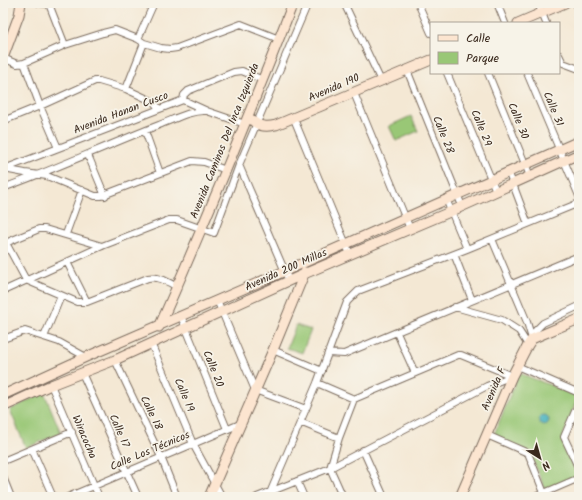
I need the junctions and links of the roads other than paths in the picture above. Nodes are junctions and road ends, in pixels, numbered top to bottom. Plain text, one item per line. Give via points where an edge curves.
1 (21, 3) edge
2 (39, 3) edge
3 (154, 3) edge
4 (293, 3) edge
5 (308, 3) edge
6 (344, 3) edge
7 (418, 3) edge
8 (497, 3) edge
9 (538, 3) edge
10 (564, 3) edge
11 (576, 3) edge
12 (50, 4) edge
13 (579, 10) edge
14 (542, 13) junction
15 (505, 22) edge
16 (520, 22) edge
17 (546, 22) edge
18 (430, 31) edge
19 (138, 39) junction
20 (279, 39) junction
21 (144, 43) junction
22 (65, 45) junction
23 (560, 57) edge
24 (3, 58) edge
25 (430, 60) edge
26 (24, 63) junction
27 (579, 69) edge
28 (407, 70) junction
29 (447, 74) edge
30 (488, 74) edge
31 (527, 74) edge
32 (263, 80) junction
33 (381, 82) junction
34 (126, 89) junction
35 (354, 93) junction
36 (183, 100) junction
37 (40, 106) junction
38 (159, 109) junction
39 (207, 111) junction
40 (294, 119) junction
41 (246, 120) junction
42 (3, 121) edge
43 (257, 125) junction
44 (145, 131) junction
45 (579, 141) edge
46 (58, 148) junction
47 (559, 149) junction
48 (579, 154) edge
49 (88, 155) junction
50 (564, 161) junction
51 (525, 164) junction
52 (239, 165) junction
53 (3, 169) edge
54 (226, 170) junction
55 (508, 171) junction
56 (160, 173) junction
57 (40, 175) junction
58 (530, 176) junction
59 (491, 179) junction
60 (513, 184) junction
61 (3, 188) edge
62 (82, 190) junction
63 (496, 191) junction
64 (457, 194) junction
65 (105, 196) junction
66 (579, 196) edge
67 (446, 199) junction
68 (579, 203) edge
69 (462, 206) junction
70 (452, 211) junction
71 (406, 217) junction
72 (528, 224) junction
73 (202, 228) junction
74 (410, 229) junction
75 (66, 234) junction
76 (492, 239) junction
77 (5, 244) edge
78 (346, 244) junction
79 (102, 246) junction
80 (468, 249) junction
81 (350, 254) junction
82 (454, 254) junction
83 (579, 256) edge
84 (310, 260) junction
85 (67, 262) junction
86 (285, 271) junction
87 (304, 274) junction
88 (26, 280) junction
89 (289, 281) junction
90 (512, 284) junction
91 (177, 287) junction
92 (3, 291) edge
93 (61, 296) junction
94 (217, 300) junction
95 (472, 300) junction
96 (87, 302) junction
97 (579, 306) edge
98 (455, 307) junction
99 (222, 312) junction
100 (181, 316) junction
101 (579, 319) edge
102 (159, 325) junction
103 (185, 328) junction
104 (397, 333) junction
105 (44, 337) junction
106 (3, 339) edge
107 (530, 342) junction
108 (151, 343) junction
109 (273, 350) junction
110 (328, 353) junction
111 (86, 357) junction
112 (115, 360) junction
113 (517, 366) junction
114 (322, 371) junction
115 (82, 373) junction
116 (415, 373) junction
117 (512, 376) junction
118 (317, 384) junction
119 (51, 385) junction
120 (255, 390) junction
121 (579, 393) edge
122 (3, 395) edge
123 (354, 399) junction
124 (579, 402) edge
125 (3, 407) edge
126 (306, 409) junction
127 (300, 422) junction
128 (240, 424) junction
129 (227, 429) junction
130 (72, 432) junction
131 (487, 435) junction
132 (339, 438) junction
133 (194, 444) junction
134 (32, 449) junction
135 (363, 450) junction
136 (161, 457) junction
137 (3, 461) edge
138 (578, 467) dead end
139 (330, 468) junction
140 (127, 472) junction
141 (3, 477) edge
142 (579, 479) edge
143 (297, 481) junction
144 (214, 484) junction
145 (94, 486) junction
146 (547, 494) edge
147 (266, 495) edge
148 (12, 497) edge
149 (53, 497) edge
150 (68, 497) edge
151 (99, 497) edge
152 (138, 497) edge
153 (177, 497) edge
154 (209, 497) edge
155 (222, 497) edge
156 (257, 497) edge
157 (304, 497) edge
158 (343, 497) edge
159 (384, 497) edge
160 (460, 497) edge
161 (535, 497) edge

1 - 24 main road
2 - 12 street
3 - 19 street
4 - 20 main road, Avenida Caminos Del Inca Izquierda
5 - 43 street, Avenida Caminos Del Inca Izquierda
6 - 33 street
7 - 18 street
8 - 15 street
9 - 14 street
10 - 14 main road
11 - 13 street
12 - 22 street
14 - 16 main road
14 - 17 street
19 - 21 street
19 - 22 street via 115,30
20 - 21 street via 241,24 177,48 161,48
20 - 32 main road, Avenida Caminos Del Inca Izquierda
21 - 34 street
22 - 26 street
23 - 27 street via 563,63
24 - 26 street via 17,64
25 - 28 main road, Avenida 190
26 - 37 street
28 - 33 main road, Avenida 190
28 - 64 street, Calle 28
29 - 59 street, Calle 29
30 - 51 street, Calle 30
31 - 47 street, Calle 31
32 - 36 street via 242,70 188,91
32 - 41 main road, Avenida Caminos Del Inca Izquierda
33 - 35 main road, Avenida 190
34 - 37 street via 95,81
34 - 38 street via 154,102
35 - 40 main road, Avenida 190
35 - 71 street
36 - 38 street, Avenida Hanan Cusco
36 - 39 street, Avenida Hanan Cusco
37 - 42 street
37 - 46 street
38 - 46 street, Avenida Hanan Cusco
39 - 41 street, Avenida Hanan Cusco
39 - 44 street via 193,112
40 - 43 main road, Avenida 190 via 270,126
40 - 78 street
41 - 43 main road
41 - 54 main road, Avenida Caminos Del Inca Izquierda
43 - 52 street, Avenida Caminos Del Inca Izquierda
44 - 49 street
44 - 56 street
45 - 47 main road, Avenida 200 Millas
46 - 53 street, Avenida Hanan Cusco
47 - 50 street, Calle 31
47 - 51 main road, Avenida 200 Millas
48 - 50 main road, Avenida 200 Millas
49 - 57 street
49 - 65 street
50 - 58 main road, Avenida 200 Millas
50 - 66 street, Calle 31
51 - 55 main road, Avenida 200 Millas
51 - 58 street, Calle 30
52 - 73 street, Avenida Caminos Del Inca Izquierda via 214,233
52 - 86 street
53 - 57 street
54 - 56 street via 192,161
54 - 73 main road, Avenida Caminos Del Inca Izquierda
55 - 59 main road, Avenida 200 Millas
55 - 60 street
56 - 65 street
57 - 61 street
57 - 62 street
58 - 60 main road, Avenida 200 Millas
59 - 63 street, Calle 29
59 - 64 main road, Avenida 200 Millas
60 - 63 main road, Avenida 200 Millas
60 - 72 street
62 - 65 street via 95,196
62 - 75 street
63 - 69 main road, Avenida 200 Millas
64 - 67 main road, Avenida 200 Millas
64 - 69 street, Calle 28
67 - 70 street
67 - 71 main road, Avenida 200 Millas
68 - 72 street
69 - 70 main road, Avenida 200 Millas
70 - 74 main road, Avenida 200 Millas
70 - 80 street
71 - 74 street
71 - 78 main road, Avenida 200 Millas
72 - 76 street
73 - 79 street via 169,220
73 - 91 main road, Avenida Caminos Del Inca Izquierda
74 - 81 main road, Avenida 200 Millas
75 - 77 street via 39,229
75 - 79 street
76 - 80 street
76 - 90 street
77 - 88 street
78 - 81 street
78 - 84 main road, Avenida 200 Millas
79 - 85 street
80 - 82 street
81 - 87 main road, Avenida 200 Millas
82 - 95 street
82 - 110 street via 358,292 347,302
83 - 90 street
84 - 86 main road, Avenida 200 Millas
84 - 87 main road
85 - 88 street
85 - 96 street
86 - 89 street
86 - 94 main road, Avenida 200 Millas
87 - 89 main road, Avenida 200 Millas
87 - 109 main road
88 - 92 street
88 - 93 street
89 - 99 main road, Avenida 200 Millas
90 - 95 street
90 - 107 street via 527,322
91 - 96 street via 160,278 148,278
91 - 102 main road, Avenida Caminos Del Inca Izquierda
93 - 96 street via 77,302
93 - 105 street
94 - 99 street
94 - 100 main road, Avenida 200 Millas
95 - 98 street
97 - 107 street via 542,323
98 - 104 street
98 - 107 street via 502,320
99 - 103 main road, Avenida 200 Millas
99 - 120 street
100 - 102 main road, Avenida 200 Millas
100 - 103 street, Calle 20
101 - 107 main road
102 - 108 main road, Avenida Caminos Del Inca Izquierda
102 - 111 main road, Avenida 200 Millas
103 - 108 main road, Avenida 200 Millas
103 - 129 street, Calle 20
104 - 110 street via 344,354
104 - 116 street
105 - 106 street via 25,331
105 - 111 street
107 - 113 main road, Avenida F
108 - 112 main road, Avenida 200 Millas
108 - 133 street, Calle 19
109 - 114 street
109 - 120 main road
110 - 114 street
111 - 122 main road, Avenida 200 Millas
112 - 115 main road, Avenida 200 Millas
112 - 136 street, Calle 18
113 - 117 main road, Avenida F
113 - 121 street
114 - 118 street
115 - 119 main road, Avenida 200 Millas
115 - 140 street, Calle 17
116 - 117 street via 461,355
116 - 123 street
117 - 131 main road, Avenida F
117 - 135 street via 487,386
118 - 123 street
118 - 126 street
119 - 125 main road, Avenida 200 Millas
119 - 130 street, Wiracocha
120 - 126 street
120 - 128 main road
123 - 132 street
124 - 138 street via 564,437
126 - 127 street
127 - 132 street
127 - 147 street
128 - 129 street, Calle Los Técnicos
128 - 144 main road
129 - 133 street, Calle Los Técnicos
130 - 134 street
130 - 145 street, Wiracocha
131 - 146 street via 528,453
131 - 160 main road, Avenida F
132 - 139 street
133 - 136 street, Calle Los Técnicos
133 - 144 street, Calle 19
134 - 137 street
134 - 149 street
135 - 139 street
135 - 159 street
136 - 140 street, Calle Los Técnicos
136 - 153 street, Calle 18
139 - 143 street
139 - 158 street
140 - 145 street, Calle Los Técnicos
140 - 152 street, Calle 17
141 - 148 street
142 - 146 street
143 - 147 street
143 - 157 street
144 - 154 main road
144 - 155 street, Calle 19
145 - 150 street, Calle Los Técnicos
145 - 151 street, Wiracocha
146 - 161 street
147 - 156 street

